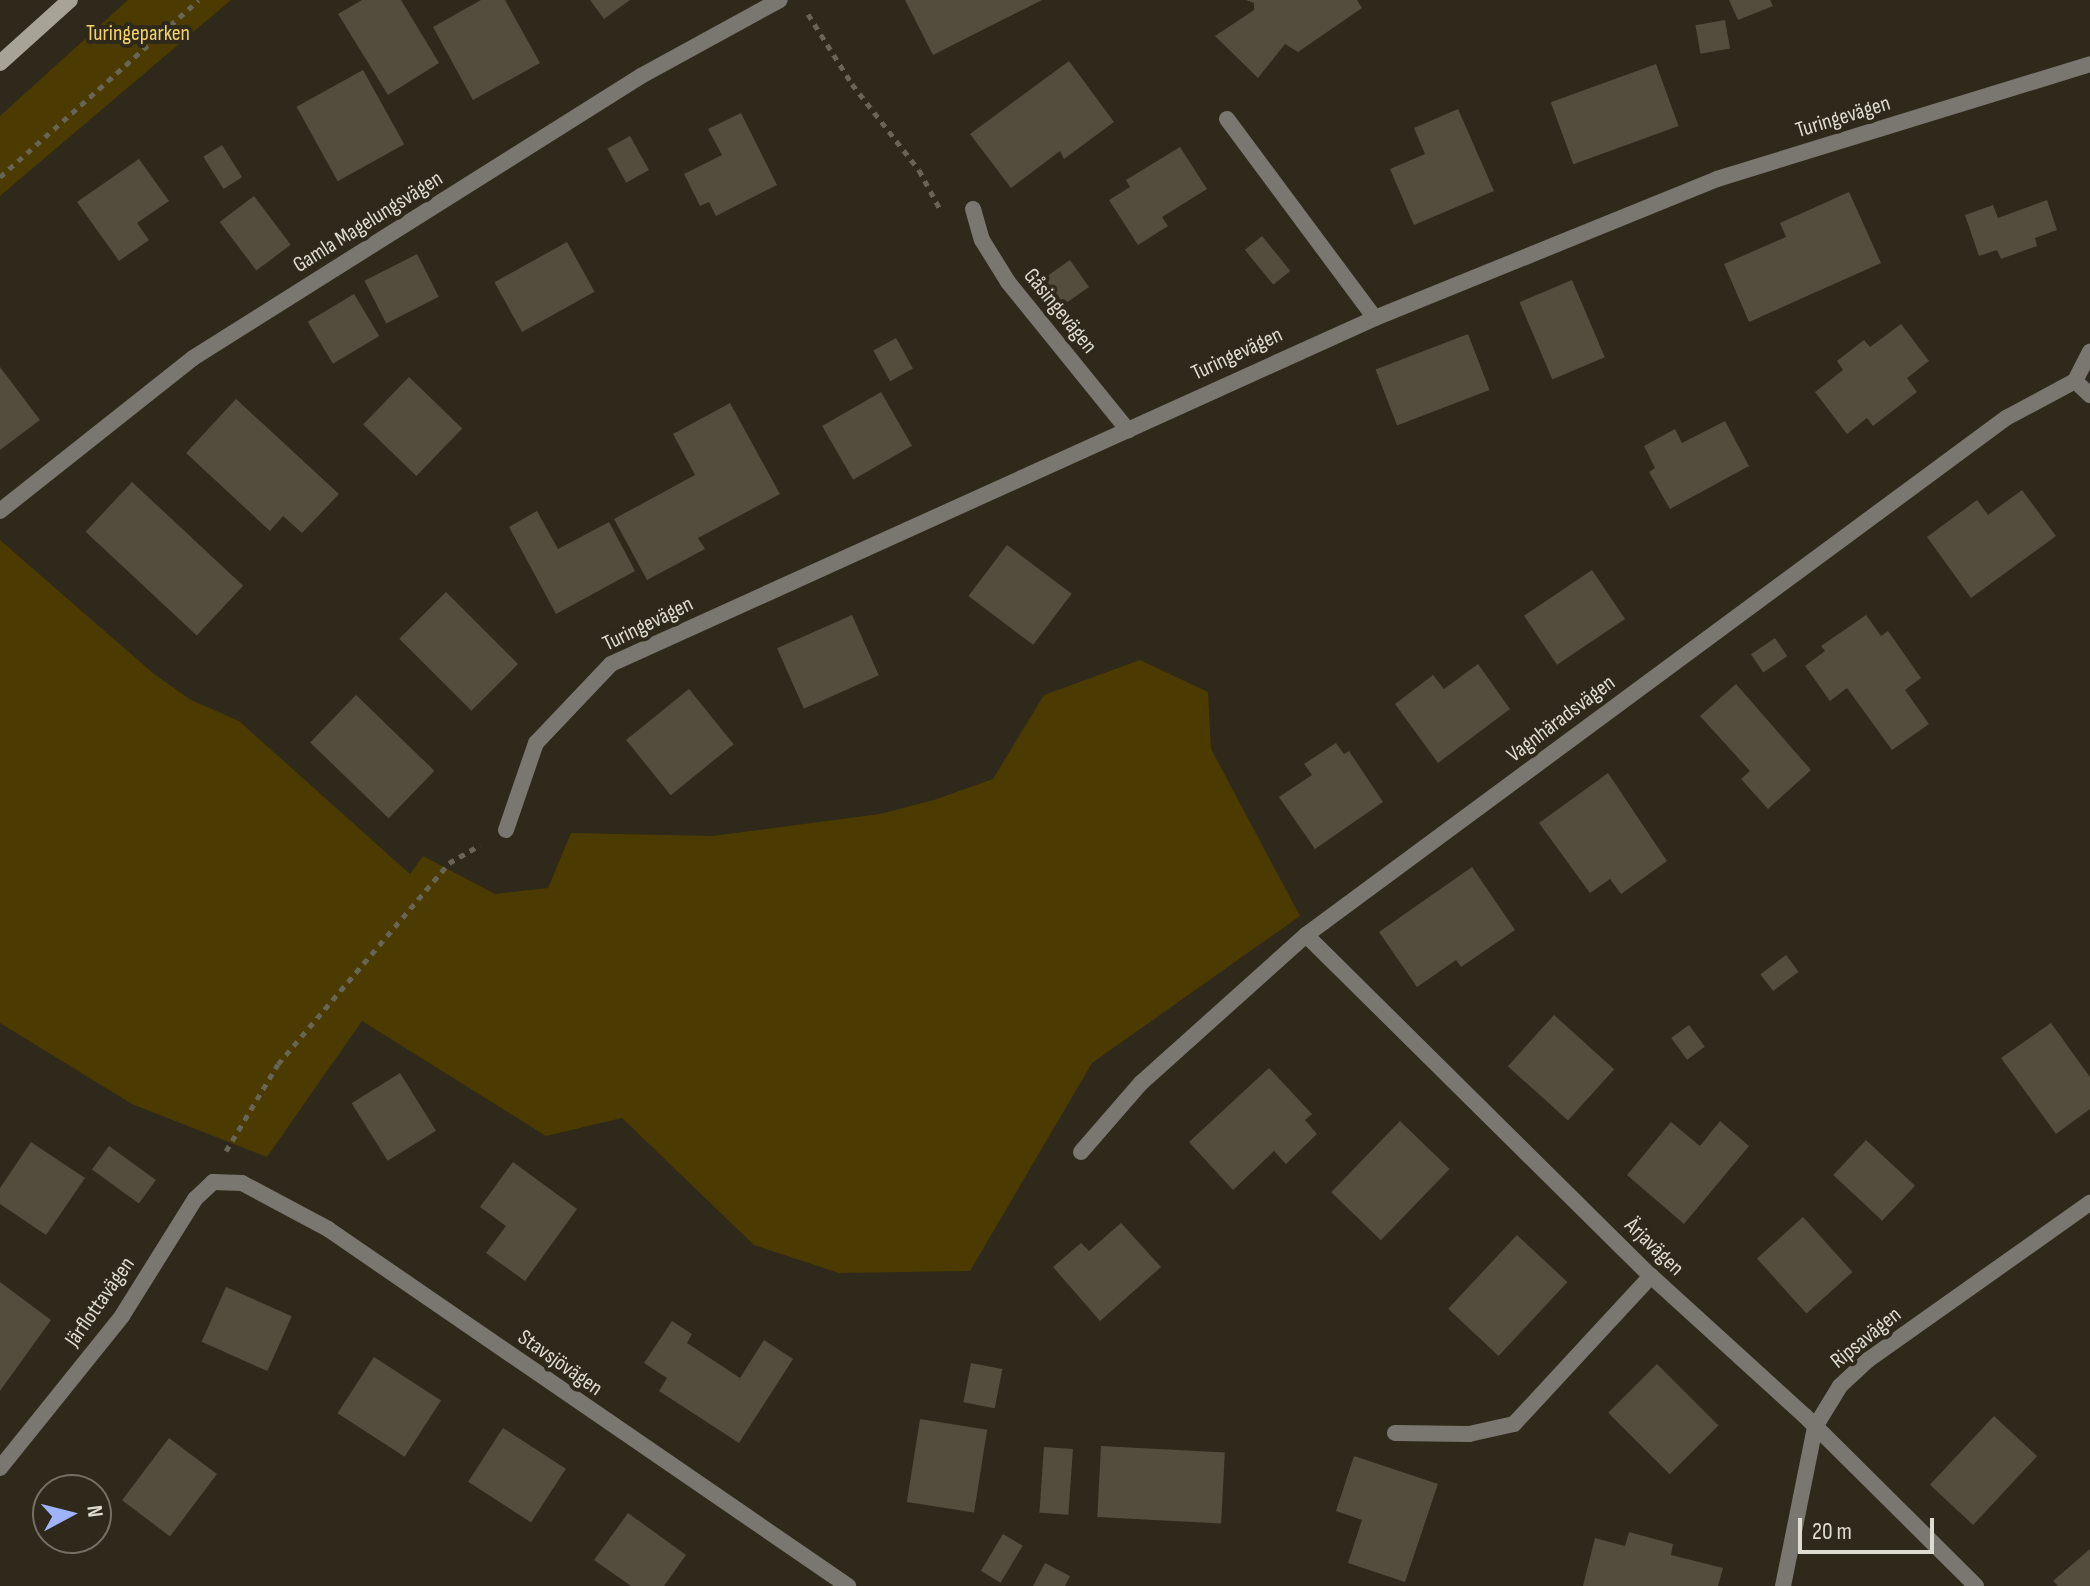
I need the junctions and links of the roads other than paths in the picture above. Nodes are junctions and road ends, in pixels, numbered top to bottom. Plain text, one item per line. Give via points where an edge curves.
1 (70, 0) edge
2 (780, 0) edge
3 (0, 63) edge
4 (2090, 64) edge
5 (1227, 119) dead end
6 (973, 209) dead end
7 (1375, 318) junction
8 (2090, 352) edge
9 (2075, 381) junction
10 (2090, 395) edge
11 (1128, 430) junction
12 (0, 511) edge
13 (506, 830) road end
14 (1306, 935) junction
15 (1081, 1152) dead end
16 (242, 1183) joint
17 (2090, 1203) edge
18 (1651, 1276) junction
19 (1815, 1427) junction
20 (1395, 1433) dead end
21 (0, 1468) edge
22 (848, 1586) edge
23 (1783, 1586) edge
24 (1976, 1586) edge

1 - 3 main road
2 - 12 street, Gamla Magelungsvägen via 641,76 193,358
4 - 7 street, Turingevägen via 1717,179
5 - 7 street
6 - 11 street, Gåsingevägen via 982,240 1008,282
7 - 11 street, Turingevägen
8 - 9 street
9 - 10 street
9 - 14 street, Vagnhäradsvägen via 2006,418
11 - 13 street, Turingevägen via 611,664 536,743
14 - 15 street, Vagnhäradsvägen via 1141,1083
14 - 18 street, Ärjavägen
16 - 21 street, Järflottavägen via 213,1182 195,1199 122,1316
16 - 22 street, Stavsjövägen via 328,1229
17 - 19 street, Ripsavägen via 1868,1360 1840,1386
18 - 19 street, Ärjavägen
18 - 20 street via 1514,1424 1469,1434
19 - 23 street, Ripsavägen
19 - 24 street, Ärjavägen

